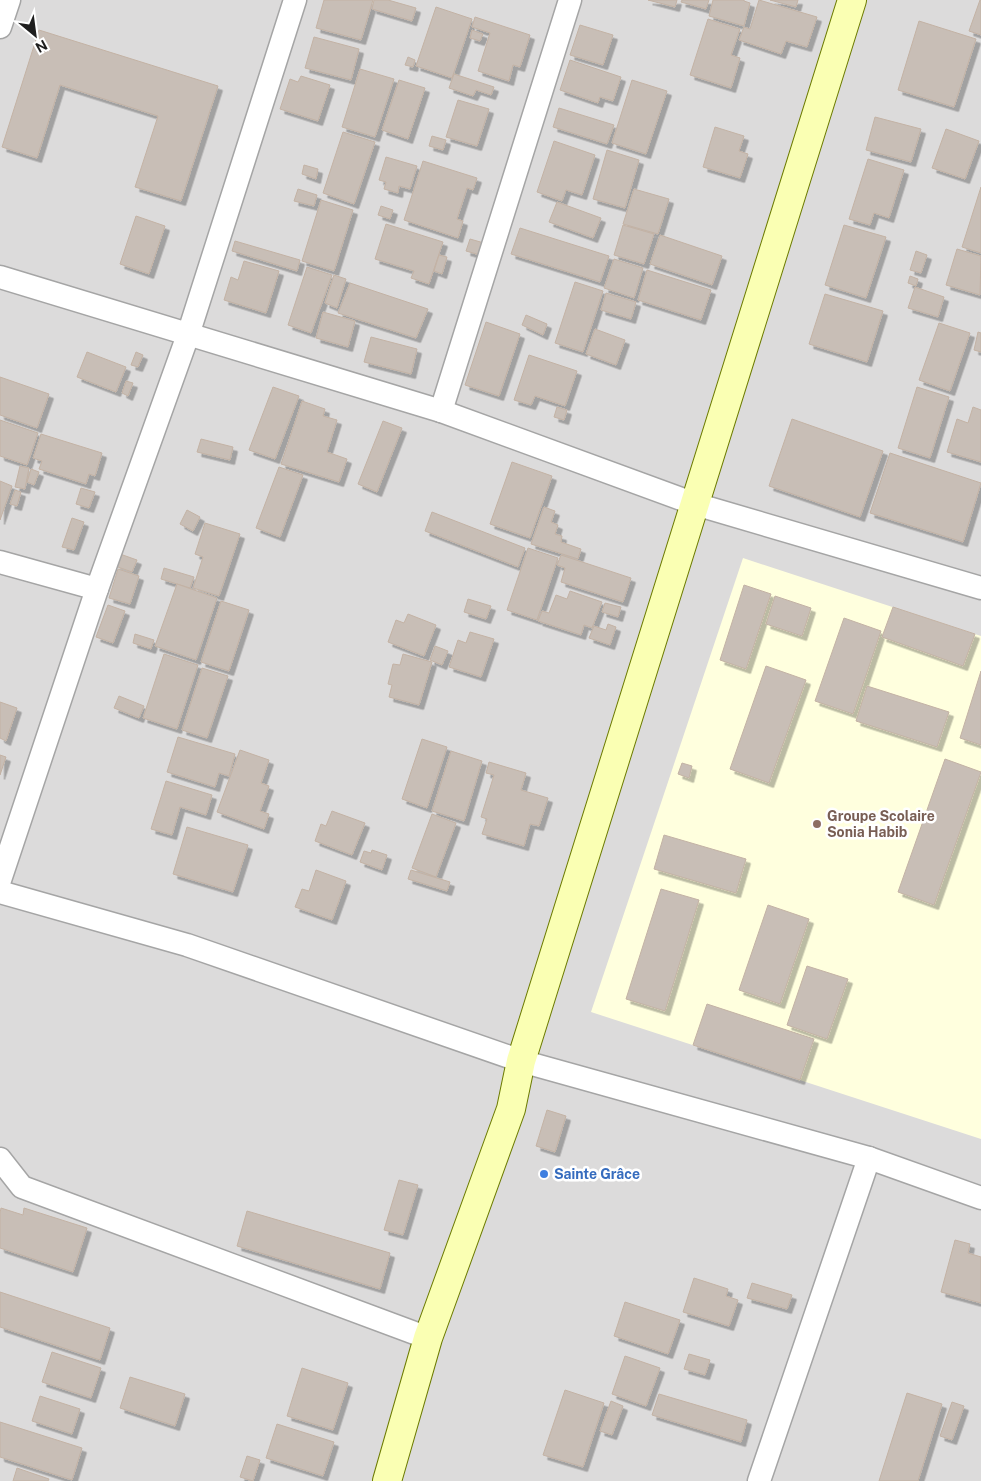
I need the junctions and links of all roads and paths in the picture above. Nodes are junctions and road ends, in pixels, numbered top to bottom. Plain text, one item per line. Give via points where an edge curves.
1 (295, 0) edge
2 (570, 0) edge
3 (852, 0) edge
4 (0, 277) edge
5 (188, 335) junction
6 (441, 411) junction
7 (695, 504) junction
8 (0, 562) edge
9 (981, 588) edge
10 (96, 590) junction
11 (0, 880) edge
12 (0, 892) edge
13 (522, 1061) junction
14 (869, 1158) junction
15 (0, 1159) edge
16 (981, 1198) edge
17 (428, 1338) junction
18 (387, 1481) edge
19 (759, 1481) edge

1 - 5 street
2 - 6 street
3 - 7 street
4 - 5 street
5 - 6 street
5 - 10 street
6 - 7 street
7 - 9 street
7 - 13 street
8 - 10 street
10 - 11 street
12 - 13 street via 187,945
13 - 14 street
13 - 17 street via 511,1109
14 - 16 street
14 - 19 street
15 - 17 street via 22,1187
17 - 18 street

